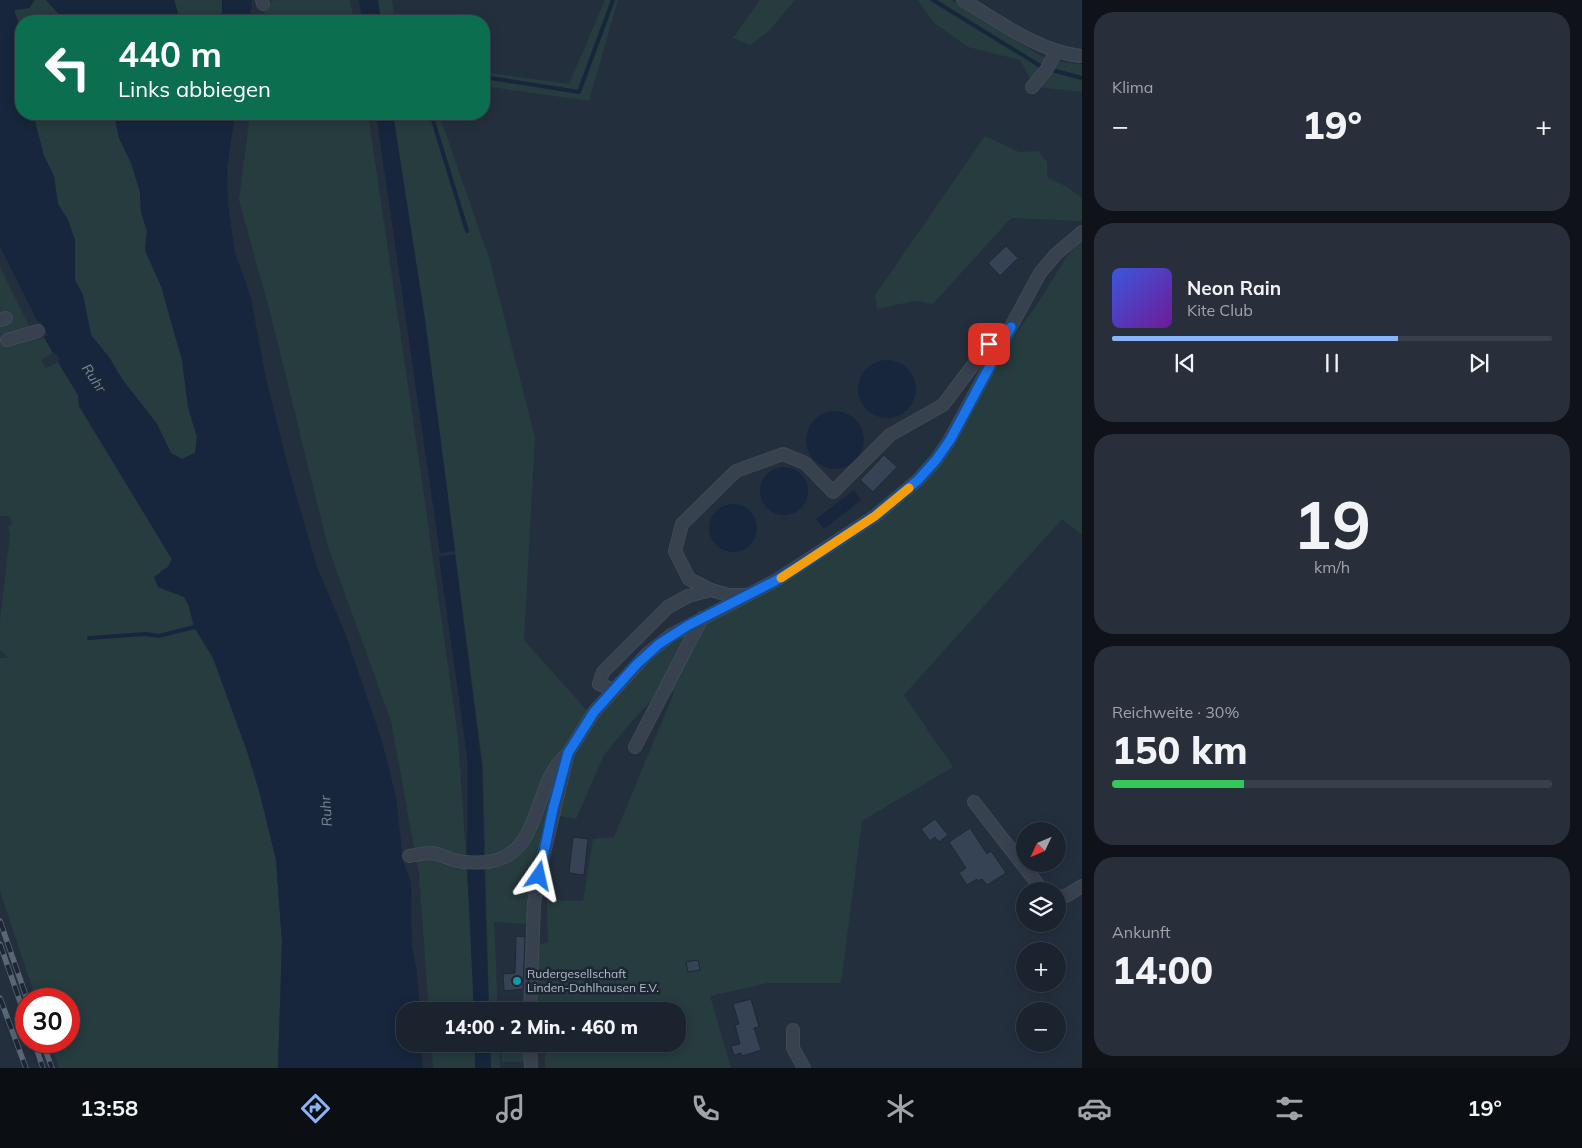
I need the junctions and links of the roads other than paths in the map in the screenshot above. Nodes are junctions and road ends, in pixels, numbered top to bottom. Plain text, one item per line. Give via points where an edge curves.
1 (963, 0) edge
2 (1056, 51) junction
3 (1082, 56) edge
4 (1032, 87) dead end
5 (1082, 232) edge
6 (1011, 327) junction
7 (38, 331) dead end
8 (7, 340) dead end
9 (711, 590) junction
10 (747, 595) junction
11 (702, 618) junction
12 (614, 690) junction
13 (635, 746) dead end
14 (568, 753) junction
15 (974, 802) dead end
16 (409, 856) dead end
17 (1034, 882) edge
18 (1082, 886) edge
19 (1066, 896) edge
20 (530, 1002) edge
21 (793, 1030) dead end
22 (530, 1052) edge
23 (531, 1068) edge
24 (804, 1068) edge

1 - 2 street
2 - 3 street
2 - 4 street
5 - 6 street via 1048,263
6 - 9 street via 989,344 944,404 890,435 833,492 805,463 784,454 736,471 682,524 676,550 689,579
6 - 10 street via 950,440 918,480 867,522 775,581
7 - 8 street
9 - 10 street
9 - 12 street via 688,596 668,607 603,672 599,684
10 - 11 street
11 - 12 street via 659,644
11 - 13 street
12 - 14 street via 594,712
14 - 16 street via 554,770 529,830 506,856 490,861 457,860 432,853
14 - 20 street via 534,903
15 - 17 street
18 - 19 street
21 - 24 street via 793,1048
22 - 23 street

